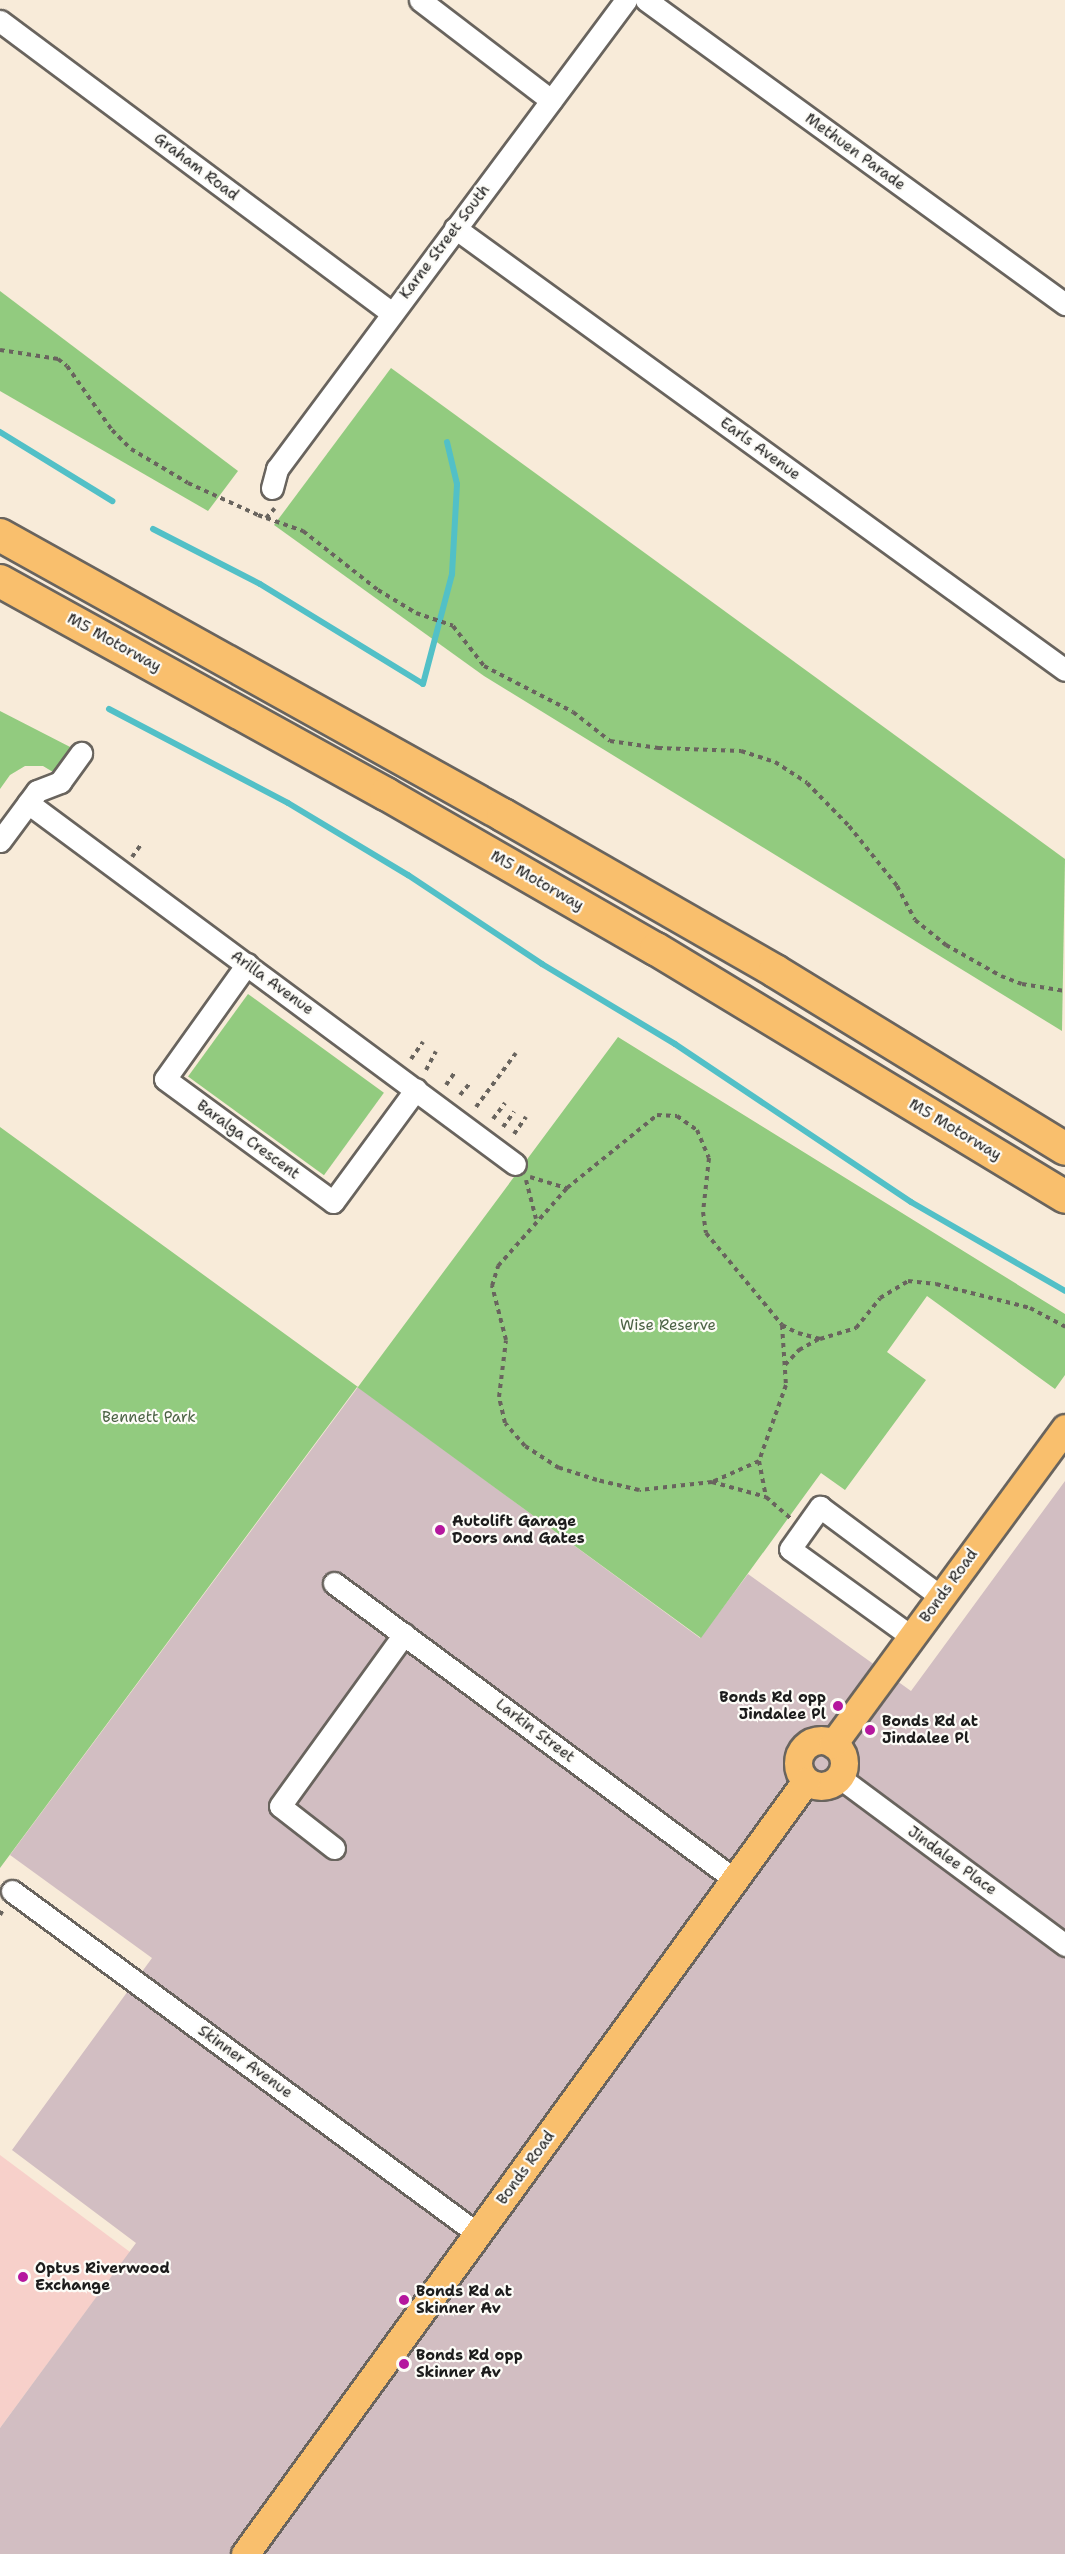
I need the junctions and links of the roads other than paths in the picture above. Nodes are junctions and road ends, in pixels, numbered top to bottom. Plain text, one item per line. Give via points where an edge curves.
1 (420, 0) edge
2 (626, 0) edge
3 (646, 0) edge
4 (0, 21) edge
5 (551, 100) junction
6 (455, 228) junction
7 (1065, 304) edge
8 (392, 313) junction
9 (272, 488) dead end
10 (0, 535) edge
11 (0, 581) edge
12 (1065, 670) edge
13 (81, 753) dead end
14 (33, 797) junction
15 (0, 841) edge
16 (247, 964) junction
17 (416, 1089) junction
18 (1065, 1149) edge
19 (515, 1164) dead end
20 (1065, 1197) edge
21 (1065, 1428) edge
22 (334, 1582) dead end
23 (942, 1597) junction
24 (404, 1634) junction
25 (912, 1637) junction
26 (833, 1744) junction
27 (839, 1777) junction
28 (807, 1781) junction
29 (334, 1848) dead end
30 (735, 1880) junction
31 (12, 1891) dead end
32 (1065, 1945) edge
33 (478, 2234) junction
34 (245, 2554) edge

1 - 5 street
2 - 5 street, Karne Street South
3 - 7 street, Methuen Parade
4 - 8 street, Graham Road
5 - 6 street, Karne Street South
6 - 8 street, Karne Street South
6 - 12 street, Earls Avenue
8 - 9 street, Karne Street South via 277,469
10 - 18 highway via 503,814 775,971
11 - 20 highway, M5 Motorway via 646,943
13 - 14 street via 60,782
14 - 15 street
14 - 16 street, Arilla Avenue
16 - 17 street, Arilla Avenue
16 - 17 street, Baralga Crescent via 165,1079 333,1202
17 - 19 street, Arilla Avenue
21 - 23 main road, Bonds Road
22 - 24 street, Larkin Street
23 - 25 main road, Bonds Road
23 - 25 street via 820,1507 790,1549
24 - 29 street via 279,1806
24 - 30 street, Larkin Street
25 - 26 main road, Bonds Road
26 - 27 main road via 843,1763
26 - 28 main road via 818,1741 804,1747 798,1768
27 - 28 main road via 827,1785
27 - 32 street, Jindalee Place
28 - 30 main road, Bonds Road
30 - 33 main road, Bonds Road
31 - 33 street, Skinner Avenue
33 - 34 main road, Bonds Road

